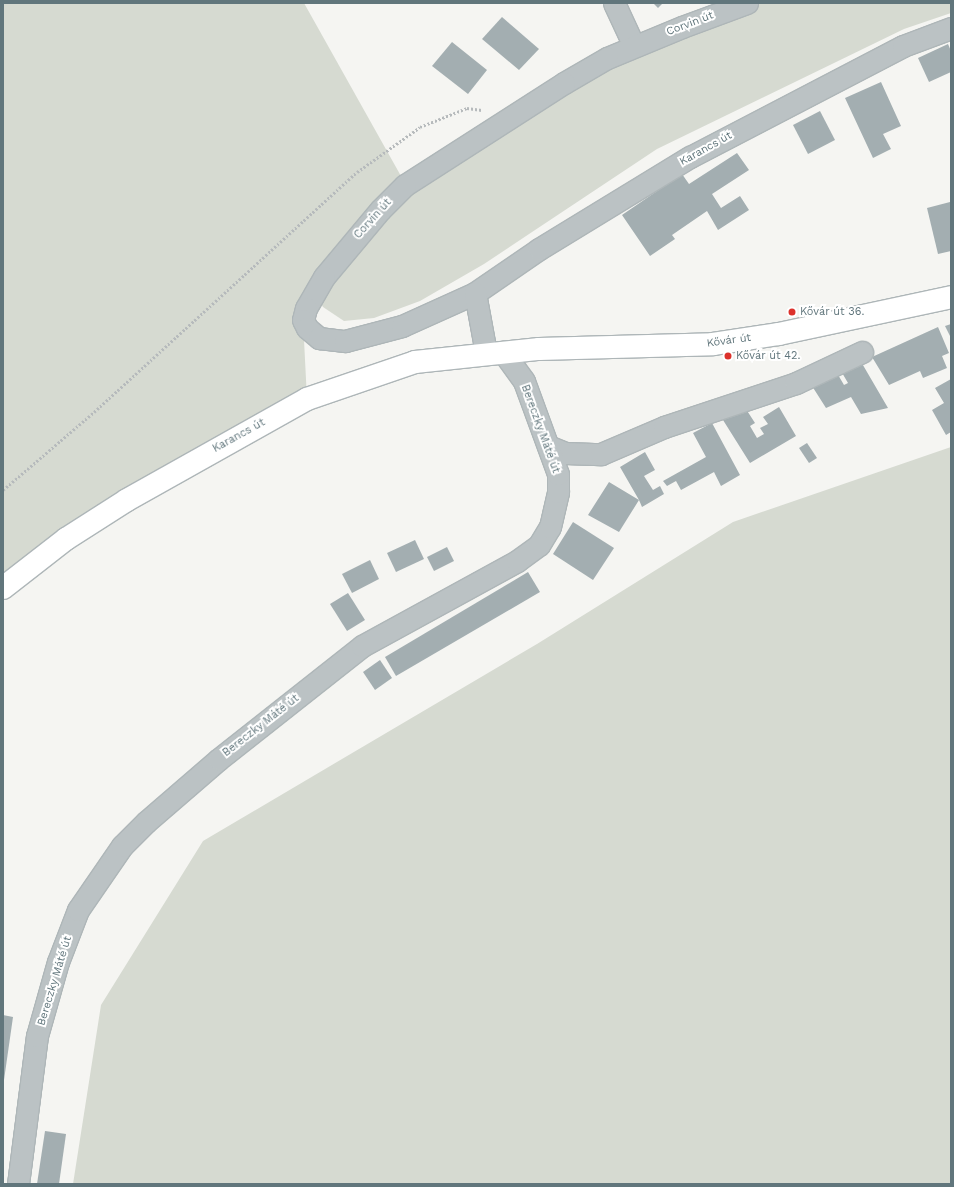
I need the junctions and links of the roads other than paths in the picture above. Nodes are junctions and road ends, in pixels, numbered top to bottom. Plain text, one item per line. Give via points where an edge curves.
1 (614, 3) edge
2 (747, 3) edge
3 (951, 28) edge
4 (634, 46) junction
5 (475, 293) junction
6 (951, 297) edge
7 (494, 352) junction
8 (862, 352) dead end
9 (548, 446) junction
10 (3, 588) edge
11 (18, 1184) edge

1 - 4 street
2 - 4 street, Corvin út
3 - 5 street, Karancs út via 903,46 690,157 558,237
4 - 5 street, Corvin út via 587,69 514,114 425,171 391,198 324,277 306,308 304,320 312,334 319,338 345,341 402,326
5 - 7 street
6 - 7 main road, Kővár út via 779,334 713,344
7 - 9 street, Bereczky Máté út via 524,381
7 - 10 main road, Karancs út via 415,362 307,398 127,500 66,539
8 - 9 street via 796,383 664,427 602,454 565,453
9 - 11 street, Bereczky Máté út via 558,474 558,492 550,527 539,545 517,561 362,646 219,759 146,822 122,846 99,877 78,910 58,962 38,1036

